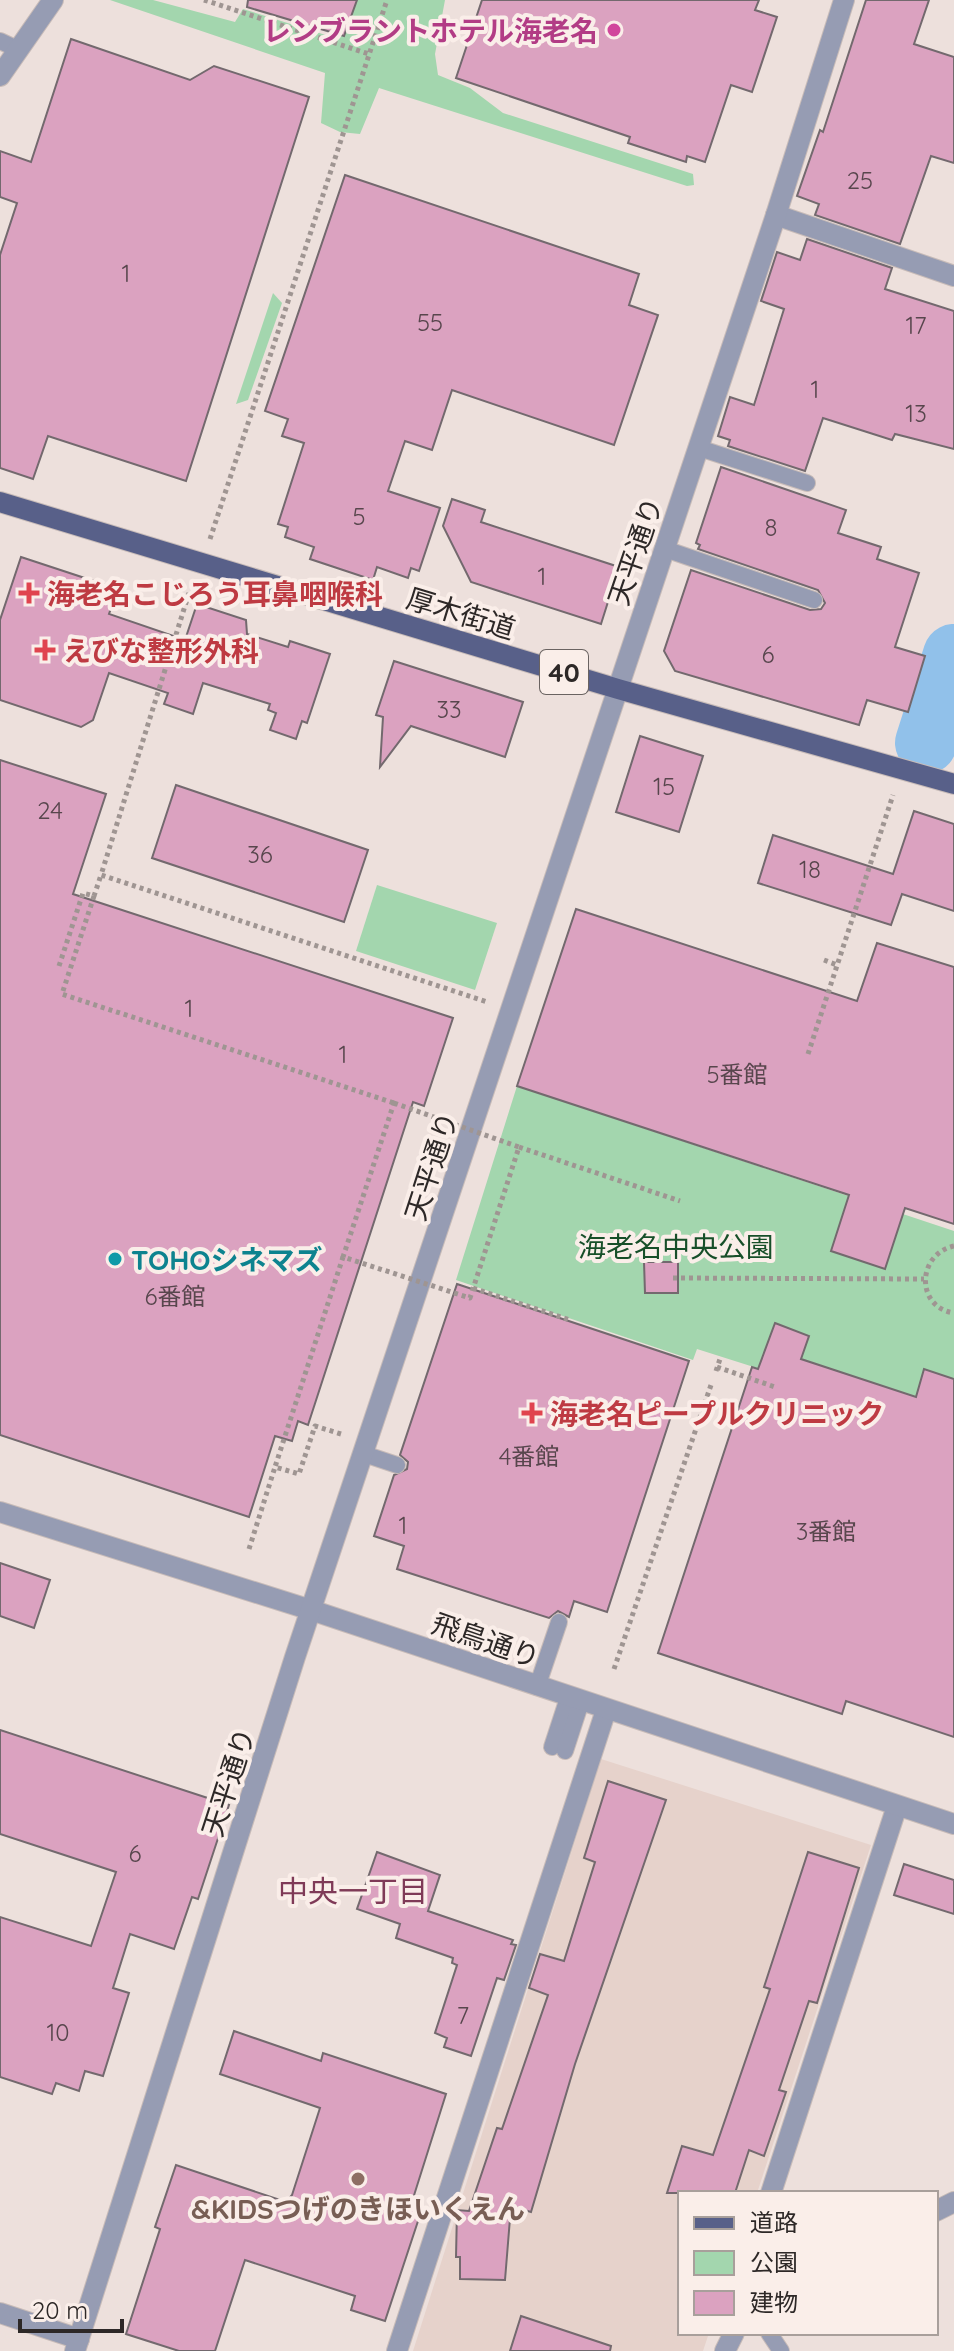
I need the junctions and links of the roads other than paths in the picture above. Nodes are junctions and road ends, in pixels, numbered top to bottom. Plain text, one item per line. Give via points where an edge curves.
1 (53, 0) edge
2 (844, 0) edge
3 (9, 45) edge
4 (0, 76) edge
5 (776, 215) junction
6 (954, 276) edge
7 (699, 448) junction
8 (807, 483) dead end
9 (0, 502) edge
10 (665, 549) junction
11 (814, 600) dead end
12 (618, 689) junction
13 (954, 784) edge
14 (364, 1454) junction
15 (397, 1465) dead end
16 (0, 1512) edge
17 (311, 1610) junction
18 (559, 1622) dead end
19 (537, 1687) junction
20 (574, 1700) junction
21 (606, 1710) junction
22 (559, 1749) dead end
23 (897, 1806) junction
24 (954, 1824) edge
25 (772, 2191) edge
26 (0, 2313) edge
27 (77, 2345) edge
28 (397, 2351) edge

1 - 3 street
2 - 5 street, 天平通り
3 - 4 street
5 - 6 street
5 - 7 street, 天平通り
7 - 8 lane
7 - 10 street, 天平通り
9 - 12 main road, 厚木街道 / 40
10 - 11 lane
10 - 12 street, 天平通り
12 - 13 main road, 厚木街道 / 40
12 - 14 street, 天平通り
14 - 15 lane
14 - 17 street, 天平通り
16 - 17 street, 飛鳥通り
17 - 19 street, 飛鳥通り
17 - 27 street, 天平通り
18 - 19 lane
19 - 20 street, 飛鳥通り
20 - 21 street, 飛鳥通り
20 - 22 lane
21 - 23 street, 飛鳥通り
21 - 28 street
23 - 24 street, 飛鳥通り
23 - 25 street
26 - 27 street

